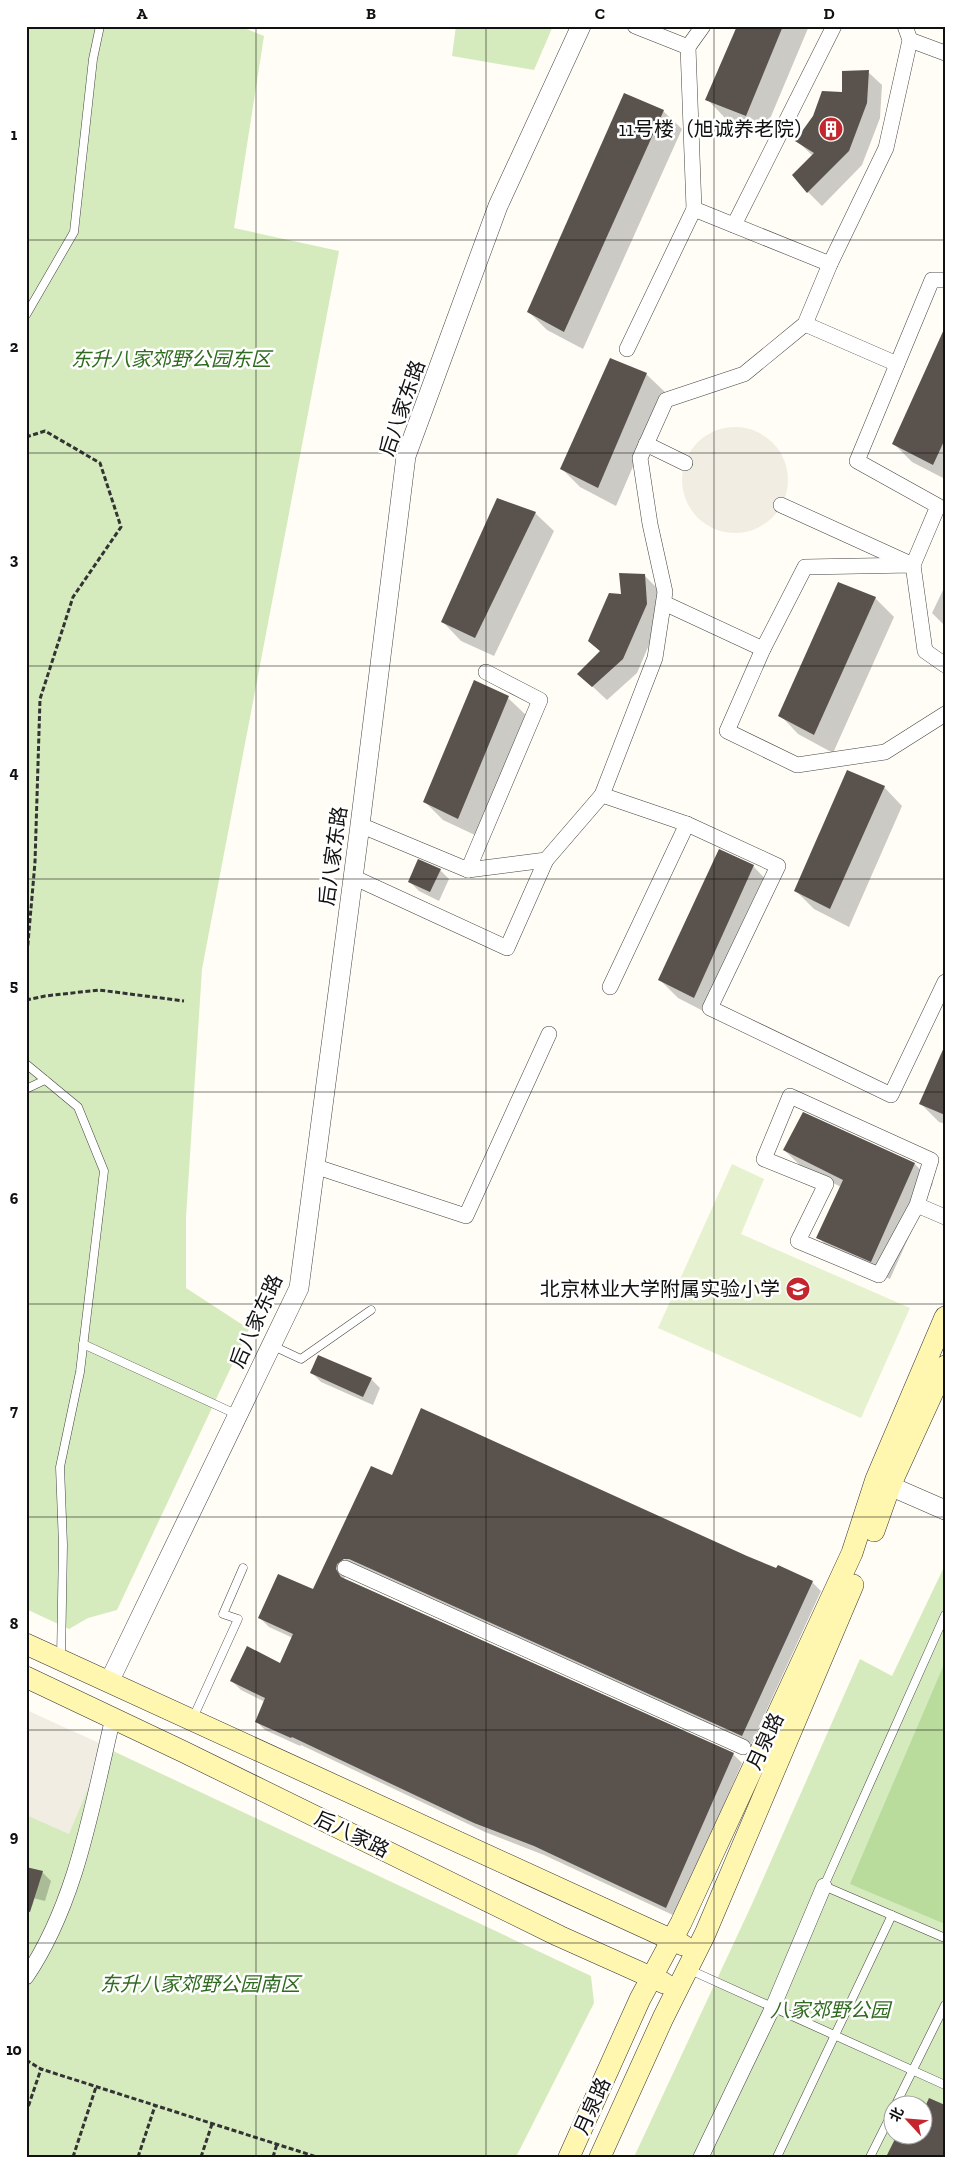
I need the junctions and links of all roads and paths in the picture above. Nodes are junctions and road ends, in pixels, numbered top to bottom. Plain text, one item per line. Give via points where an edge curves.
1 (100, 26) edge
2 (581, 26) edge
3 (636, 26) edge
4 (703, 26) edge
5 (834, 26) edge
6 (908, 33) edge
7 (688, 47) junction
8 (945, 52) edge
9 (694, 209) junction
10 (734, 226) junction
11 (830, 264) junction
12 (945, 280) edge
13 (26, 315) edge
14 (805, 324) junction
15 (627, 349) dead end
16 (897, 364) junction
17 (26, 437) edge
18 (646, 444) junction
19 (685, 463) dead end
20 (941, 504) edge
21 (782, 505) dead end
22 (913, 565) junction
23 (664, 603) junction
24 (763, 649) junction
25 (945, 665) edge
26 (486, 672) dead end
27 (945, 714) edge
28 (602, 795) junction
29 (687, 824) junction
30 (360, 825) junction
31 (546, 860) junction
32 (468, 870) junction
33 (353, 877) junction
34 (26, 966) edge
35 (945, 982) edge
36 (610, 987) dead end
37 (26, 1000) edge
38 (184, 1001) dead end
39 (549, 1034) dead end
40 (26, 1064) edge
41 (45, 1080) junction
42 (26, 1089) edge
43 (314, 1166) junction
44 (917, 1205) junction
45 (945, 1218) edge
46 (371, 1310) dead end
47 (945, 1317) edge
48 (83, 1344) junction
49 (271, 1345) junction
50 (945, 1366) edge
51 (238, 1414) junction
52 (890, 1486) junction
53 (945, 1510) edge
54 (243, 1568) dead end
55 (345, 1568) dead end
56 (945, 1615) edge
57 (26, 1644) edge
58 (61, 1660) junction
59 (26, 1677) edge
60 (109, 1682) junction
61 (113, 1718) junction
62 (192, 1720) junction
63 (743, 1746) dead end
64 (824, 1886) junction
65 (892, 1915) junction
66 (945, 1938) edge
67 (671, 1940) junction
68 (692, 1960) junction
69 (26, 1978) edge
70 (652, 1978) junction
71 (678, 1989) junction
72 (945, 2005) edge
73 (773, 2007) junction
74 (835, 2035) junction
75 (26, 2060) edge
76 (41, 2069) junction
77 (912, 2070) junction
78 (945, 2085) edge
79 (96, 2087) junction
80 (899, 2096) edge
81 (156, 2106) junction
82 (26, 2112) edge
83 (212, 2124) junction
84 (884, 2128) edge
85 (277, 2144) junction
86 (73, 2157) edge
87 (138, 2157) edge
88 (201, 2157) edge
89 (273, 2157) edge
90 (317, 2157) edge
91 (569, 2157) edge
92 (600, 2157) edge
93 (702, 2157) edge
94 (776, 2157) edge
95 (870, 2157) edge

1 - 13 lane via 93,59 74,232
2 - 30 street, 后八家东路 via 498,206 406,456
3 - 7 street
4 - 7 street
5 - 10 street
6 - 8 street
6 - 11 street via 886,148
7 - 9 street
9 - 10 street
9 - 15 street
10 - 11 street
11 - 14 street
12 - 16 street via 932,280
14 - 16 street
14 - 18 street via 744,374 666,400
16 - 20 street via 857,461
17 - 34 path via 45,431 100,463 121,527 73,597 40,699 35,862
18 - 19 street
18 - 23 street via 640,458 650,524 666,592
20 - 22 street
21 - 22 street
22 - 24 street via 805,567
22 - 25 street via 925,651
23 - 24 street
23 - 28 street via 655,658
24 - 27 street via 727,731 797,765 885,752
26 - 32 street via 540,700
28 - 29 street
28 - 31 street
29 - 35 street via 778,866 710,1008 891,1095
29 - 36 street
30 - 32 street
30 - 33 street, 后八家东路
31 - 32 street
31 - 33 street via 507,948
33 - 43 street, 后八家东路
37 - 38 path via 99,990
39 - 43 street via 466,1216
40 - 41 lane
41 - 42 lane
41 - 48 lane via 78,1107 104,1171
43 - 49 street, 后八家东路 via 299,1288
44 - 44 street via 879,1275 798,1241 826,1184 764,1159 790,1096 931,1160
44 - 45 street
46 - 49 lane via 300,1359
47 - 67 main road, 月泉路 via 876,1479 852,1553
48 - 51 lane
48 - 58 lane via 60,1467 63,1546
49 - 51 street, 后八家东路
50 - 52 main road, 月泉路
51 - 60 street, 后八家东路
52 - 53 street
52 - 68 main road, 月泉路 via 866,1554
54 - 62 lane via 223,1614 238,1619
55 - 63 street
56 - 64 lane
57 - 58 main road, 后八家路
58 - 60 main road, 后八家路
59 - 61 main road, 后八家路
60 - 62 main road, 后八家路
61 - 69 street via 76,1868 44,1950
61 - 70 main road, 后八家路 via 559,1936
62 - 67 main road, 后八家路
64 - 65 lane
64 - 73 street
65 - 66 lane
65 - 74 lane
67 - 68 main road, 后八家路
67 - 70 main road, 月泉路
68 - 71 main road, 月泉路
68 - 73 lane
70 - 71 main road, 后八家路
70 - 91 main road, 月泉路
71 - 92 main road, 月泉路
72 - 77 lane
73 - 74 lane
73 - 93 street
74 - 77 lane
74 - 94 lane
75 - 76 path
76 - 79 path
76 - 82 path
77 - 78 lane
77 - 80 lane
79 - 81 path
79 - 86 path
81 - 83 path
81 - 87 path
83 - 85 path
83 - 88 path
84 - 95 lane
85 - 89 path
85 - 90 path

